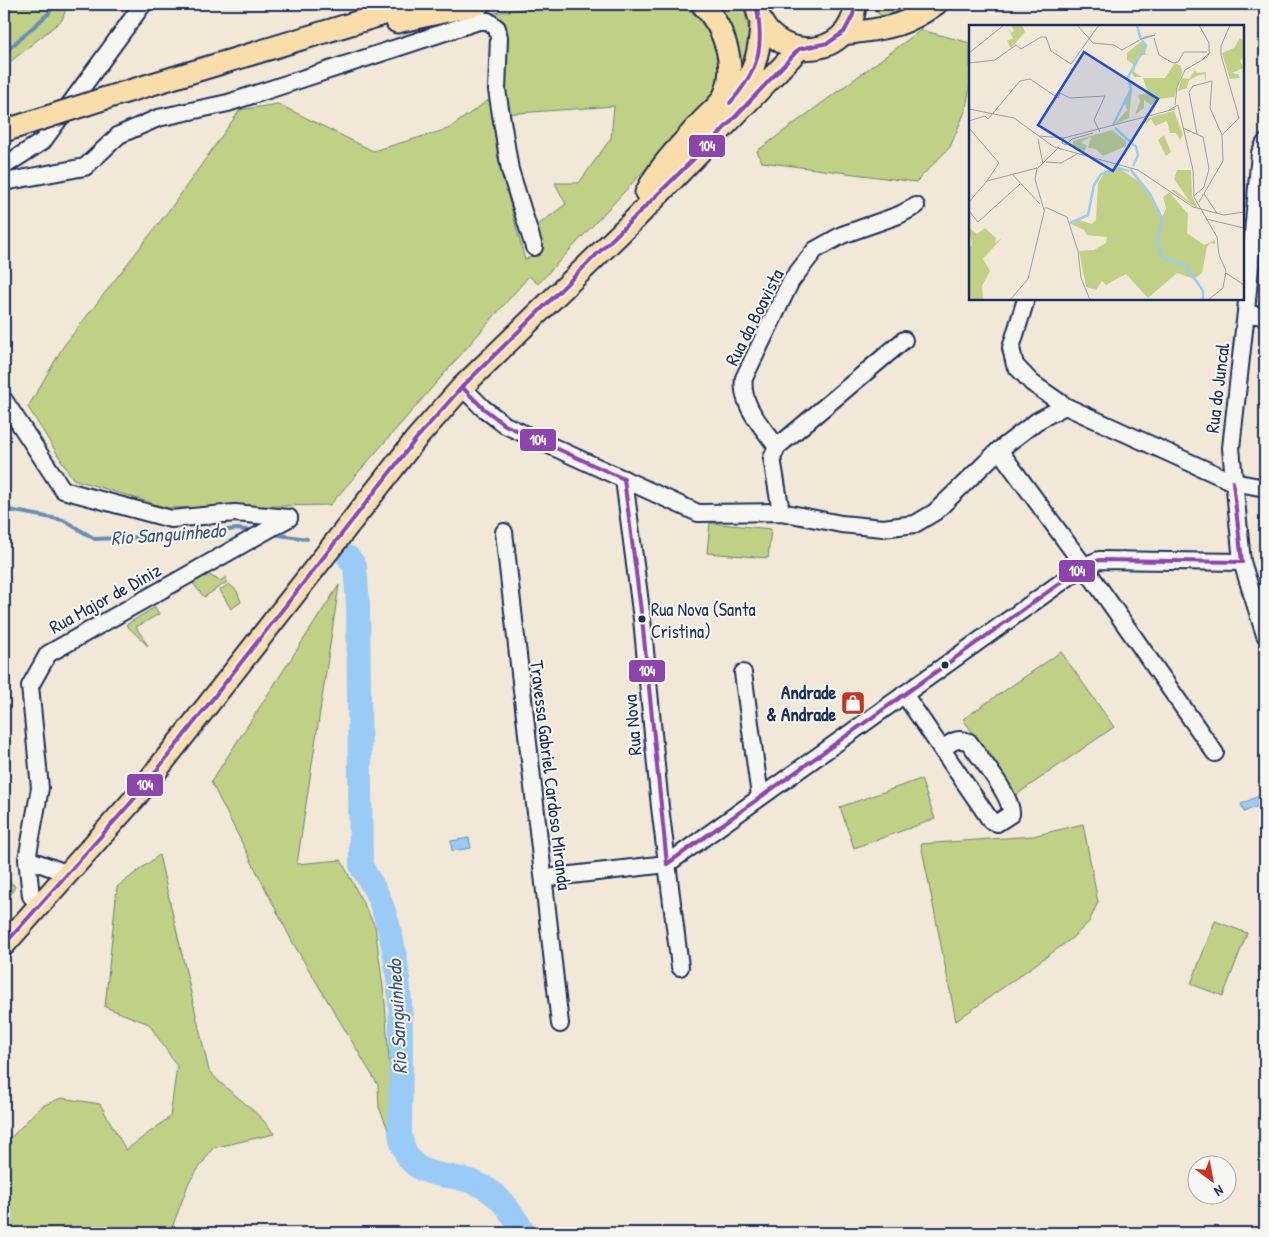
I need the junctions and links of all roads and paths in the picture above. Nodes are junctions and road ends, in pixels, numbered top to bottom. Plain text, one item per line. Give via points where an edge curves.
1 (143, 4) edge
2 (384, 4) edge
3 (417, 4) edge
4 (478, 4) edge
5 (702, 4) edge
6 (855, 4) edge
7 (936, 4) edge
8 (758, 13) edge
9 (330, 32) junction
10 (842, 34) junction
11 (799, 50) junction
12 (195, 70) junction
13 (4, 132) edge
14 (1265, 143) edge
15 (4, 166) edge
16 (4, 182) edge
17 (646, 193) junction
18 (916, 206) dead end
19 (534, 247) dead end
20 (1026, 300) edge
21 (1246, 314) junction
22 (1265, 316) edge
23 (534, 317) junction
24 (904, 340) dead end
25 (462, 387) junction
26 (4, 400) edge
27 (1065, 406) junction
28 (777, 447) junction
29 (999, 450) junction
30 (624, 478) junction
31 (1233, 482) junction
32 (1265, 488) edge
33 (780, 512) junction
34 (504, 532) dead end
35 (1242, 562) junction
36 (1084, 566) junction
37 (1265, 635) edge
38 (743, 673) dead end
39 (904, 694) junction
40 (942, 749) junction
41 (1215, 753) dead end
42 (760, 796) junction
43 (27, 859) junction
44 (667, 864) junction
45 (69, 874) junction
46 (545, 878) junction
47 (41, 905) junction
48 (4, 945) edge
49 (680, 967) dead end
50 (560, 1024) dead end

1 - 15 street via 43,141
2 - 12 main road
3 - 9 main road
4 - 9 main road via 337,36
5 - 17 main road via 720,26 730,73 722,98 656,171
6 - 10 main road via 850,22
7 - 10 main road via 906,23
8 - 11 main road via 770,36
8 - 17 main road via 760,42 756,63 748,80
9 - 12 main road
10 - 11 main road via 822,46
11 - 23 main road via 697,157
12 - 13 main road, bridge
14 - 21 street, Rua do Juncal via 1260,153
16 - 19 street via 85,167 119,135 158,118 228,103 479,21 488,21 497,28 499,38 497,90 510,170
17 - 23 main road
18 - 28 street, Rua da Boavista via 842,235 815,250 791,281 744,378 742,392
20 - 27 street via 1011,348 1015,365 1032,383
21 - 22 street
21 - 31 street, Rua do Juncal via 1231,448
23 - 25 main road
24 - 28 street
25 - 30 street via 506,425
25 - 45 main road via 416,439 135,798
26 - 43 street, Rua Major de Diniz via 63,490 171,518 235,513 289,518 48,654 30,686 40,788
27 - 29 street via 1037,421
27 - 31 street
28 - 33 street via 772,458
29 - 33 street via 935,512 915,524 883,528
29 - 36 street
30 - 33 street via 698,513
30 - 44 street, Rua Nova
31 - 32 street
31 - 35 street, Rua do Juncal
34 - 46 street, Travessa Gabriel Cardoso Miranda via 530,773
35 - 36 street via 1098,560
35 - 37 street, Rua do Juncal
36 - 39 street
36 - 41 street
38 - 42 street
39 - 40 street
39 - 42 street
40 - 40 street via 991,821 997,823 1011,814 1005,795 969,742 960,739
42 - 44 street
43 - 45 street
43 - 47 street, Rua Major de Diniz via 31,896
44 - 46 street
44 - 49 street, Rua Nova
45 - 47 main road
46 - 50 street, Travessa Gabriel Cardoso Miranda
47 - 48 main road

